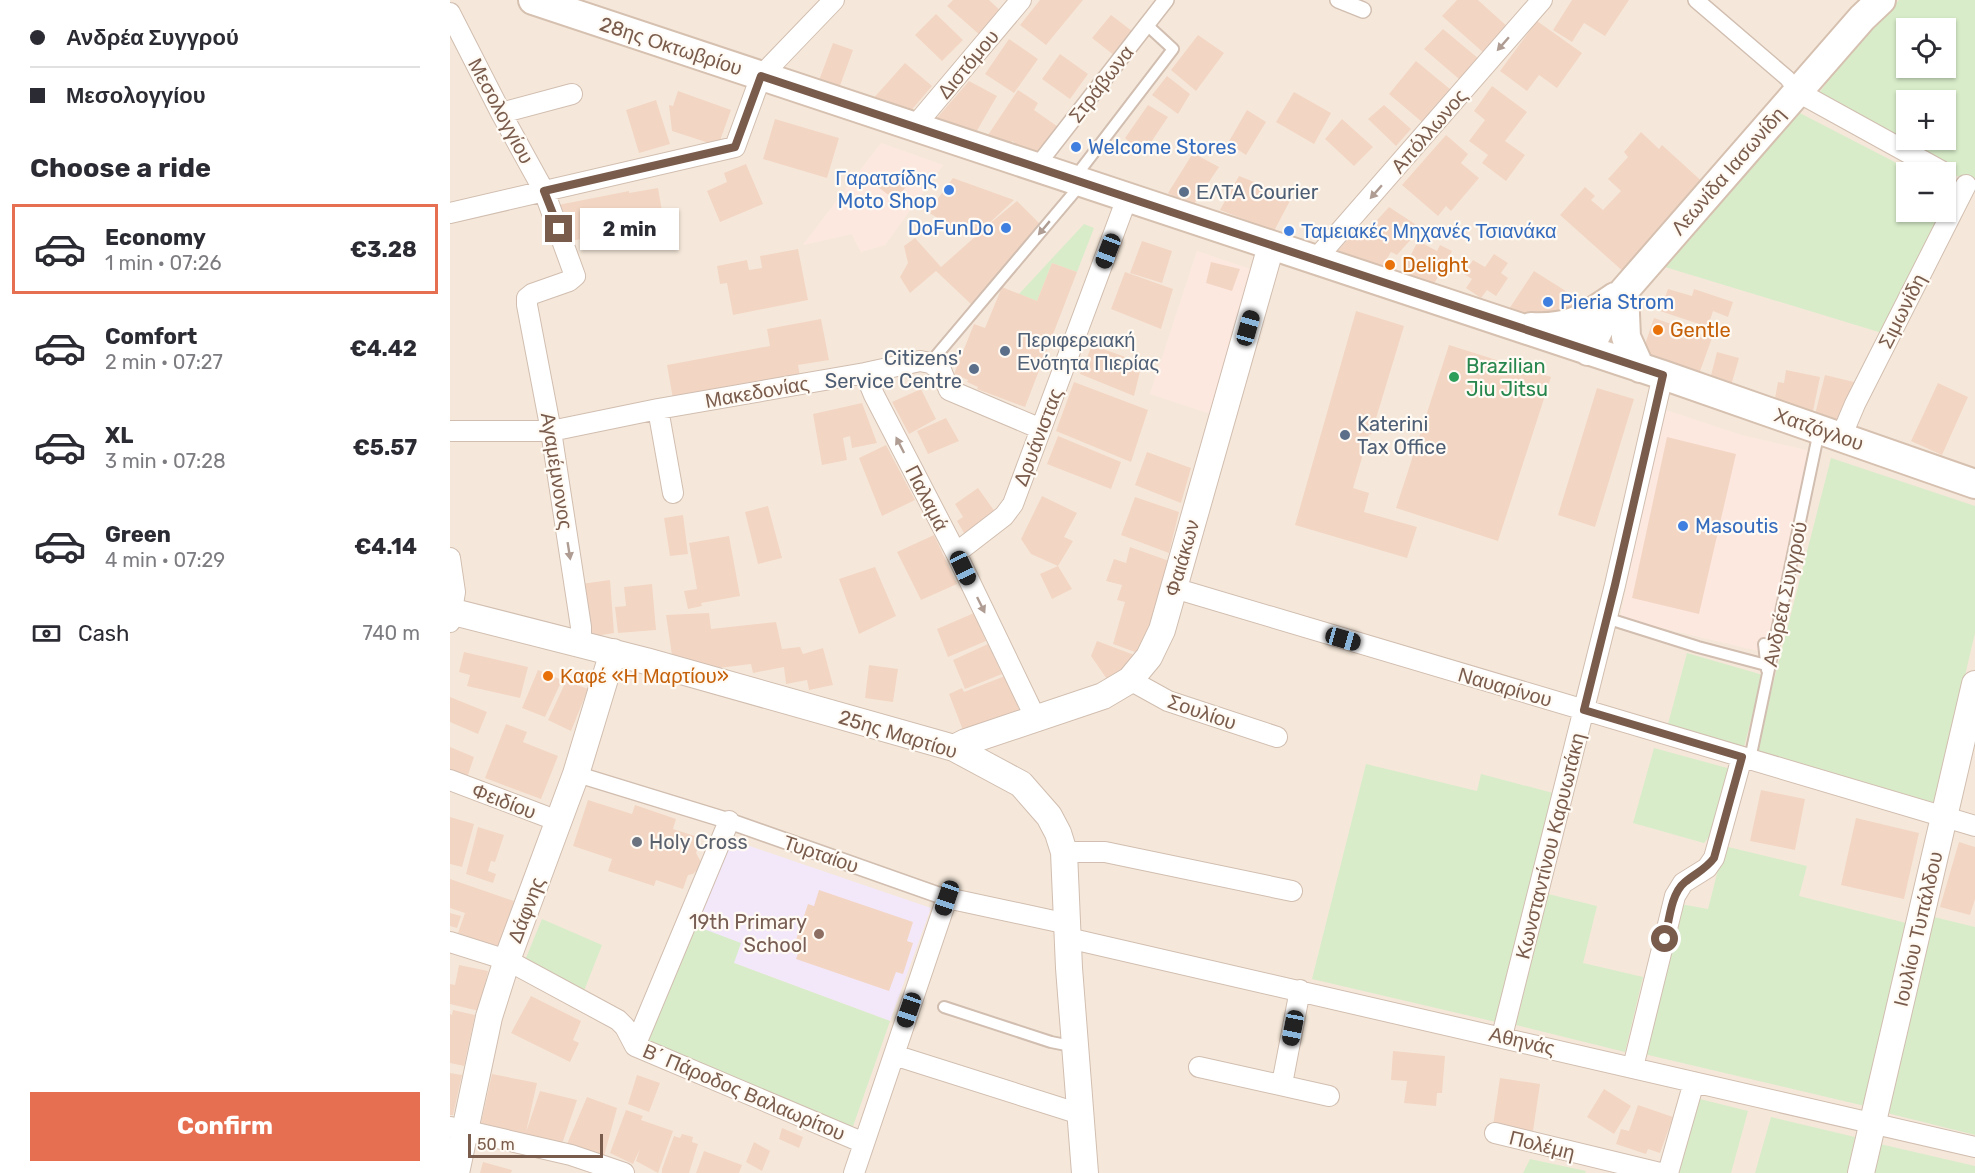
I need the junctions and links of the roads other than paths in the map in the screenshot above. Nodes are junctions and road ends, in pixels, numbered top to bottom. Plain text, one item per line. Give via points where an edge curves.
1 (533, 0) edge
2 (834, 0) edge
3 (1021, 0) edge
4 (1166, 0) edge
5 (1338, 0) edge
6 (1542, 0) edge
7 (1696, 0) edge
8 (1881, 0) edge
9 (1363, 10) dead end
10 (450, 14) edge
11 (1147, 25) junction
12 (761, 76) junction
13 (1798, 92) junction
14 (572, 94) dead end
15 (501, 113) junction
16 (914, 127) junction
17 (1924, 162) edge
18 (1036, 167) junction
19 (1956, 180) edge
20 (1077, 181) junction
21 (1970, 188) edge
22 (544, 191) junction
23 (1127, 198) junction
24 (450, 213) edge
25 (1271, 246) junction
26 (1315, 260) junction
27 (1624, 291) junction
28 (528, 298) joint
29 (1514, 327) junction
30 (1588, 351) junction
31 (930, 363) junction
32 (1651, 371) junction
33 (865, 373) junction
34 (658, 408) junction
35 (1041, 429) junction
36 (450, 431) edge
37 (551, 431) junction
38 (1830, 433) junction
39 (1975, 484) edge
40 (673, 493) dead end
41 (956, 553) junction
42 (450, 558) edge
43 (1174, 588) junction
44 (451, 615) edge
45 (1606, 618) junction
46 (581, 644) junction
47 (1764, 644) dead end
48 (613, 652) junction
49 (1766, 664) junction
50 (1768, 679) junction
51 (1130, 681) junction
52 (1975, 684) edge
53 (1584, 710) junction
54 (1036, 719) junction
55 (1277, 737) dead end
56 (954, 748) junction
57 (1746, 758) junction
58 (576, 774) junction
59 (450, 780) edge
60 (1943, 817) junction
61 (558, 821) junction
62 (729, 821) junction
63 (1975, 826) edge
64 (1064, 852) junction
65 (1292, 891) dead end
66 (947, 898) junction
67 (1068, 931) junction
68 (450, 942) edge
69 (507, 960) junction
70 (1300, 990) junction
71 (944, 1007) dead end
72 (1502, 1036) junction
73 (635, 1046) junction
74 (1076, 1048) junction
75 (894, 1055) junction
76 (1199, 1066) dead end
77 (1633, 1067) junction
78 (1694, 1082) junction
79 (1282, 1084) junction
80 (1329, 1096) dead end
81 (1080, 1114) junction
82 (1873, 1123) junction
83 (458, 1129) edge
84 (1495, 1133) dead end
85 (864, 1143) junction
86 (1975, 1147) edge
87 (456, 1173) edge
88 (624, 1173) edge
89 (854, 1173) edge
90 (1085, 1173) edge
91 (1660, 1173) edge
92 (1668, 1173) edge
93 (1862, 1173) edge

1 - 12 main road, 28ης Οκτωβρίου
2 - 12 street
3 - 16 street, Διστόμου
4 - 11 street, Στράβωνα
5 - 9 street
6 -> 26 street, Απόλλωνος
7 - 13 street via 1787,78
8 - 13 main road, Λεωνίδα Ιασωνίδη
10 - 15 street, Μεσολογγίου
11 - 18 street, Στράβωνα
11 - 20 lane via 1173,49
12 - 16 main road, 28ης Οκτωβρίου
12 - 22 street via 735,147
13 - 17 street
13 - 27 main road, Λεωνίδα Ιασωνίδη
14 - 15 street
15 - 22 street, Μεσολογγίου
16 - 18 main road, 28ης Οκτωβρίου
18 - 20 main road, 28ης Οκτωβρίου
19 - 21 street
20 - 23 main road, 28ης Οκτωβρίου
20 -> 31 lane
21 - 38 street, Σιμωνίδη via 1855,404
22 - 24 street
22 - 28 street, Μεσολογγίου via 575,276
23 - 25 main road, 28ης Οκτωβρίου
23 - 35 street, Δρυάνιστας
25 - 26 main road, 28ης Οκτωβρίου
25 - 43 street, Φαιάκων
26 - 29 main road, 28ης Οκτωβρίου
27 - 29 main road via 1566,326
27 - 30 main road, Λεωνίδα Ιασωνίδη
27 - 32 main road via 1626,337
28 - 37 street, Αγαμέμνονος
29 - 30 main road, 28ης Οκτωβρίου
30 - 32 main road, 28ης Οκτωβρίου
31 - 33 street, Μακεδονίας via 920,361
31 - 35 street via 940,370 950,390
32 - 38 main road, Χατζόγλου
32 - 45 street, Κωνσταντίνου Καρυωτάκη
33 - 34 street, Μακεδονίας
41 -> 33 street, Παλαμά
34 - 37 street, Μακεδονίας
34 - 40 street
35 - 41 street, Δρυάνιστας via 1013,504 1004,516
36 - 37 street, Μακεδονίας
37 -> 46 street, Αγαμέμνονος
38 - 39 main road, Χατζόγλου
38 - 50 lane, Ανδρέα Συγγρού
41 -> 54 street, Παλαμά
42 - 44 street via 455,592
43 - 51 street, Φαιάκων via 1162,630 1149,657
43 - 53 street, Ναυαρίνου
44 - 46 street, 25ης Μαρτίου
45 - 49 lane
45 - 53 street, Κωνσταντίνου Καρυωτάκη
46 - 48 street, 25ης Μαρτίου
47 - 49 lane
48 - 56 street, 25ης Μαρτίου
48 - 58 street, Δάφνης
49 - 50 lane
50 - 57 lane, Ανδρέα Συγγρού
51 - 54 street, Φαιάκων via 1102,696
51 - 55 street, Σουλίου via 1168,701
52 - 60 street, Ιουλίου Τυπάλδου
53 - 57 street, Ναυαρίνου
53 - 72 street, Κωνσταντίνου Καρυωτάκη
54 - 56 street, Φαιάκων
56 - 64 street, 25ης Μαρτίου via 1021,784 1049,816
57 - 60 street, Ναυαρίνου
57 - 77 street, Ανδρέα Συγγρού via 1714,858 1707,868 1683,883 1675,896
58 - 61 street, Δάφνης
58 - 62 street, Τυρταίου
59 - 61 street, Φειδίου
60 - 63 street, Ναυαρίνου
60 - 82 street, Ιουλίου Τυπάλδου
61 - 69 street, Δάφνης
62 - 66 street, Τυρταίου
62 - 73 street
64 - 65 street via 1105,852
64 - 67 street, 25ης Μαρτίου
66 - 67 street, Τυρταίου
66 - 75 street
67 - 70 street, Αθηνάς
67 - 74 street, 25ης Μαρτίου
68 - 69 street, Β΄ Πάροδος Βαλαωρίτου
69 - 73 street, Β΄ Πάροδος Βαλαωρίτου via 618,1020
69 - 83 street, Δάφνης
70 - 72 street, Αθηνάς
70 - 79 street
71 - 74 lane
72 - 77 street, Αθηνάς
73 - 85 street, Β΄ Πάροδος Βαλαωρίτου
74 - 81 street, 25ης Μαρτίου
75 - 81 street
75 - 85 street
76 - 79 street
77 - 78 street, Αθηνάς
78 - 82 street, Αθηνάς
78 - 92 street
79 - 80 street
81 - 90 street, 25ης Μαρτίου
82 - 86 street, Αθηνάς
82 - 93 street, Ιουλίου Τυπάλδου
83 - 87 street, Δάφνης
83 - 88 street via 571,1155
84 - 91 street, Πολέμη
85 - 89 street

